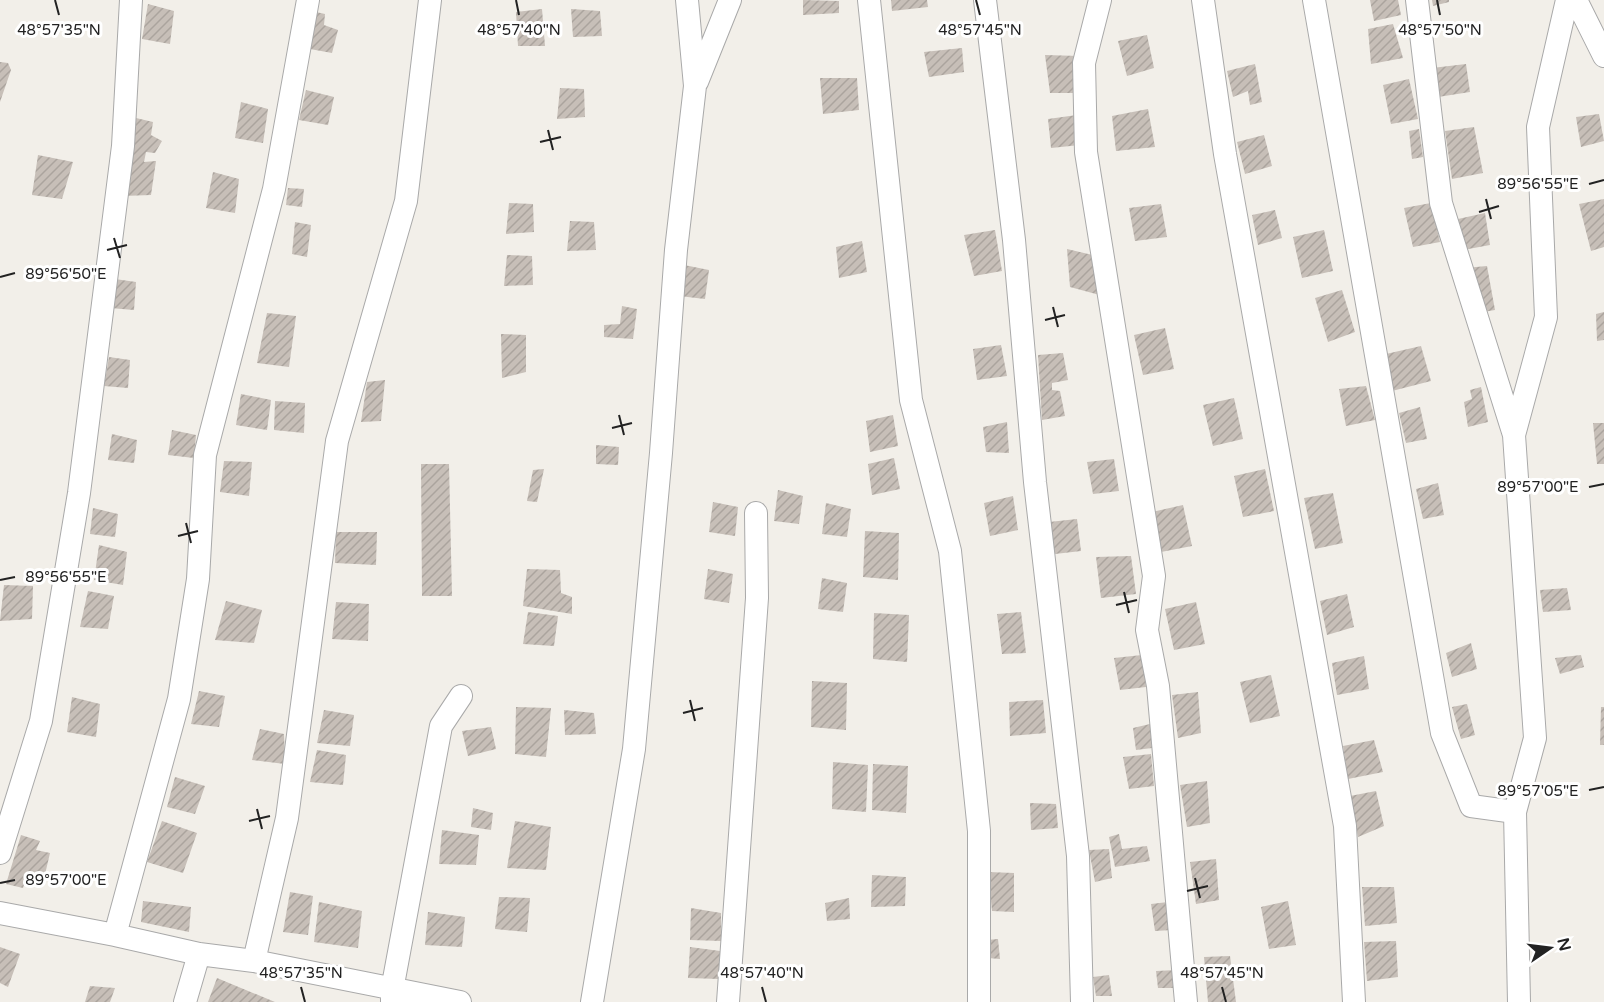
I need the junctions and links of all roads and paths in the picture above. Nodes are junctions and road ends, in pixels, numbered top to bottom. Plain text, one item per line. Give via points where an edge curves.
1 (132, 0) edge
2 (308, 0) edge
3 (430, 0) edge
4 (687, 0) edge
5 (730, 0) edge
6 (869, 0) edge
7 (985, 0) edge
8 (1100, 0) edge
9 (1203, 0) edge
10 (1314, 0) edge
11 (1417, 0) edge
12 (1567, 0) edge
13 (1576, 0) edge
14 (1604, 56) edge
15 (695, 86) junction
16 (1514, 435) junction
17 (756, 513) dead end
18 (461, 696) dead end
19 (1515, 812) junction
20 (0, 853) edge
21 (0, 913) edge
22 (115, 935) junction
23 (199, 954) junction
24 (254, 961) junction
25 (392, 996) edge
26 (184, 1002) edge
27 (460, 1002) edge
28 (592, 1002) edge
29 (728, 1002) edge
30 (979, 1002) edge
31 (1082, 1002) edge
32 (1186, 1002) edge
33 (1354, 1002) edge
34 (1519, 1002) edge

1 - 20 street via 123,146 79,493 40,720
2 - 22 street via 274,189 205,455 198,579 179,699
3 - 24 street via 406,201 337,441 287,818
4 - 15 street
5 - 15 street
6 - 30 street via 911,400 950,550 979,831
7 - 31 street via 1078,856
8 - 32 street via 1084,63 1086,153 1154,576 1147,630 1158,686
9 - 33 street via 1225,154 1345,826
10 - 19 street via 1442,733 1471,806
11 - 16 street via 1441,203
12 - 16 street via 1538,127 1546,317
13 - 14 street
15 - 28 street via 676,250 662,453 634,749
16 - 19 street via 1535,738
17 - 29 street via 757,598
18 - 25 street via 441,726
19 - 34 street
21 - 22 street
22 - 23 street
23 - 24 street
23 - 26 street
24 - 25 street
25 - 27 street

